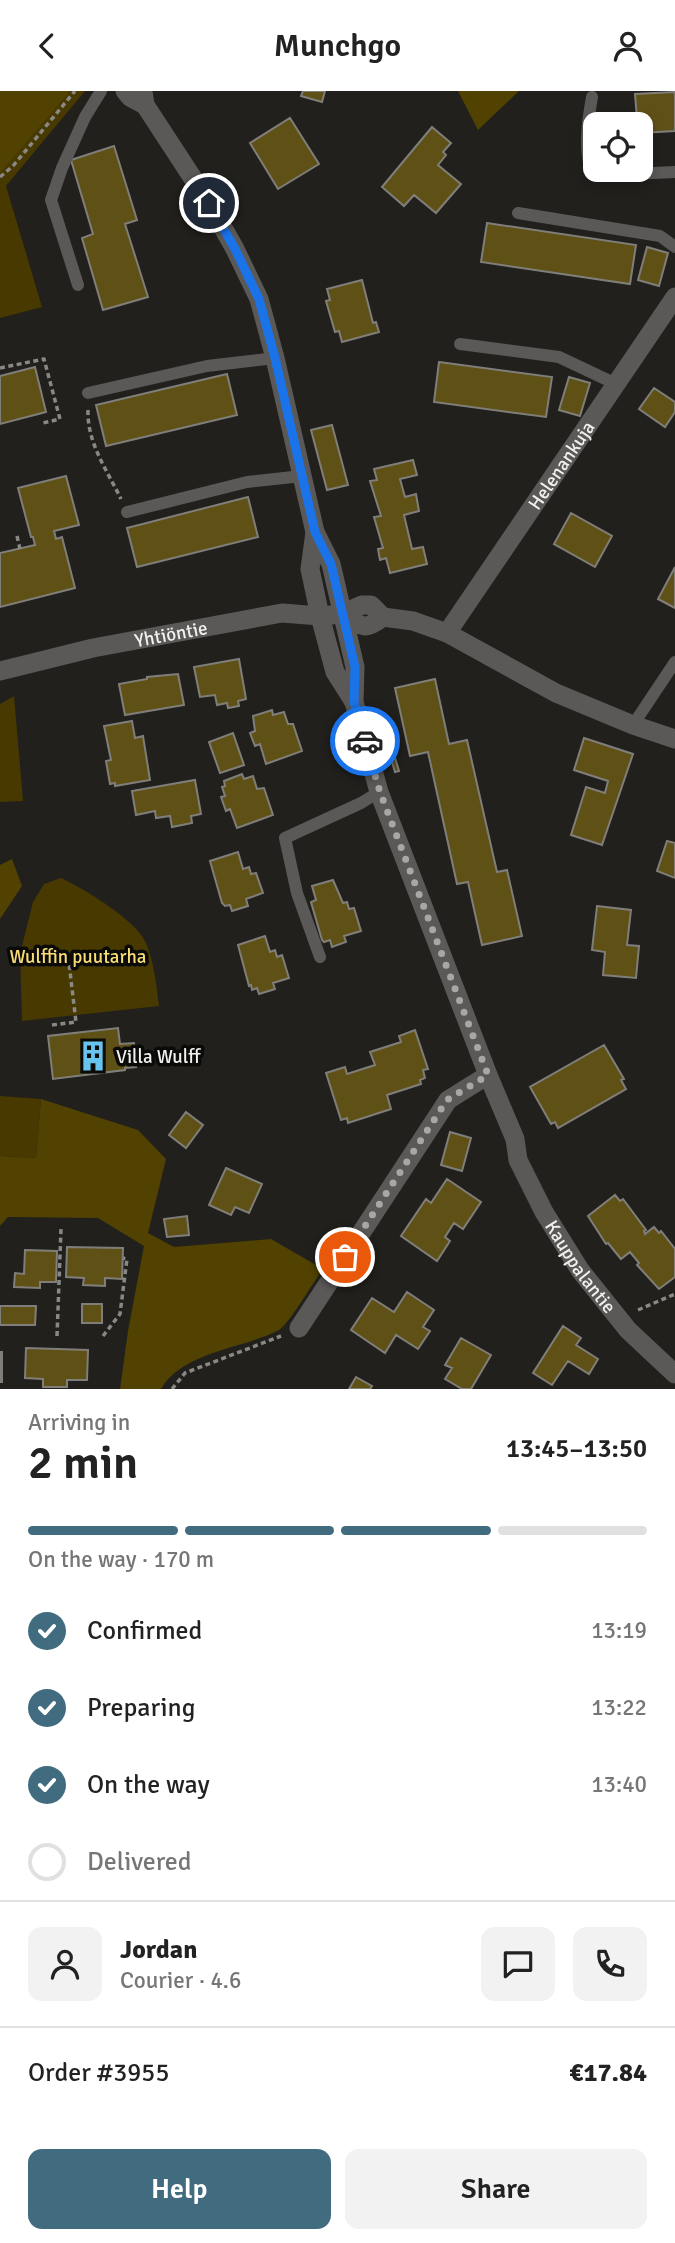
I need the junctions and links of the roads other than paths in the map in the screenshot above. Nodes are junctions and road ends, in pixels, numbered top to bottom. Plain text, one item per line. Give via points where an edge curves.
1 (101, 91) edge
2 (137, 95) edge
3 (592, 97) dead end
4 (675, 172) edge
5 (517, 213) dead end
6 (675, 247) edge
7 (78, 285) dead end
8 (675, 297) edge
9 (460, 344) dead end
10 (275, 358) junction
11 (616, 384) junction
12 (88, 393) road end
13 (302, 476) junction
14 (127, 512) road end
15 (315, 532) junction
16 (342, 614) junction
17 (320, 616) junction
18 (447, 633) junction
19 (675, 662) edge
20 (0, 671) edge
21 (354, 702) junction
22 (633, 725) junction
23 (675, 739) edge
24 (380, 792) junction
25 (320, 957) dead end
26 (488, 1075) junction
27 (515, 1139) junction
28 (299, 1328) road end
29 (675, 1356) edge
30 (675, 1374) edge

1 - 7 lane via 85,117 51,200
2 - 10 street, Kauppalantie via 235,249 259,299
3 - 4 lane via 590,167 609,175
5 - 6 lane via 660,236
8 - 11 street, Helenankuja
9 - 11 lane via 559,357
10 - 12 lane via 206,366
10 - 13 street, Kauppalantie
11 - 18 street, Helenankuja
13 - 14 lane via 247,482
13 - 15 street, Kauppalantie
15 - 16 street, Kauppalantie via 331,564
15 - 17 street, Kauppalantie via 310,569
16 - 17 street, Yhtiöntie
16 - 18 street, Yhtiöntie via 371,605 383,617
16 - 21 street, Kauppalantie via 355,667
17 - 20 street, Yhtiöntie via 282,613 93,648
17 - 21 street, Kauppalantie via 335,672
18 - 22 street, Yhtiöntie via 556,694
19 - 22 lane
21 - 24 street, Kauppalantie
22 - 23 street, Yhtiöntie
24 - 25 lane via 285,838 297,893
24 - 26 street, Kauppalantie
26 - 27 street, Kauppalantie
26 - 28 street via 447,1100
27 - 29 street, Kauppalantie via 528,1153 571,1235 630,1313
27 - 30 street, Kauppalantie via 527,1181 580,1270 628,1330

